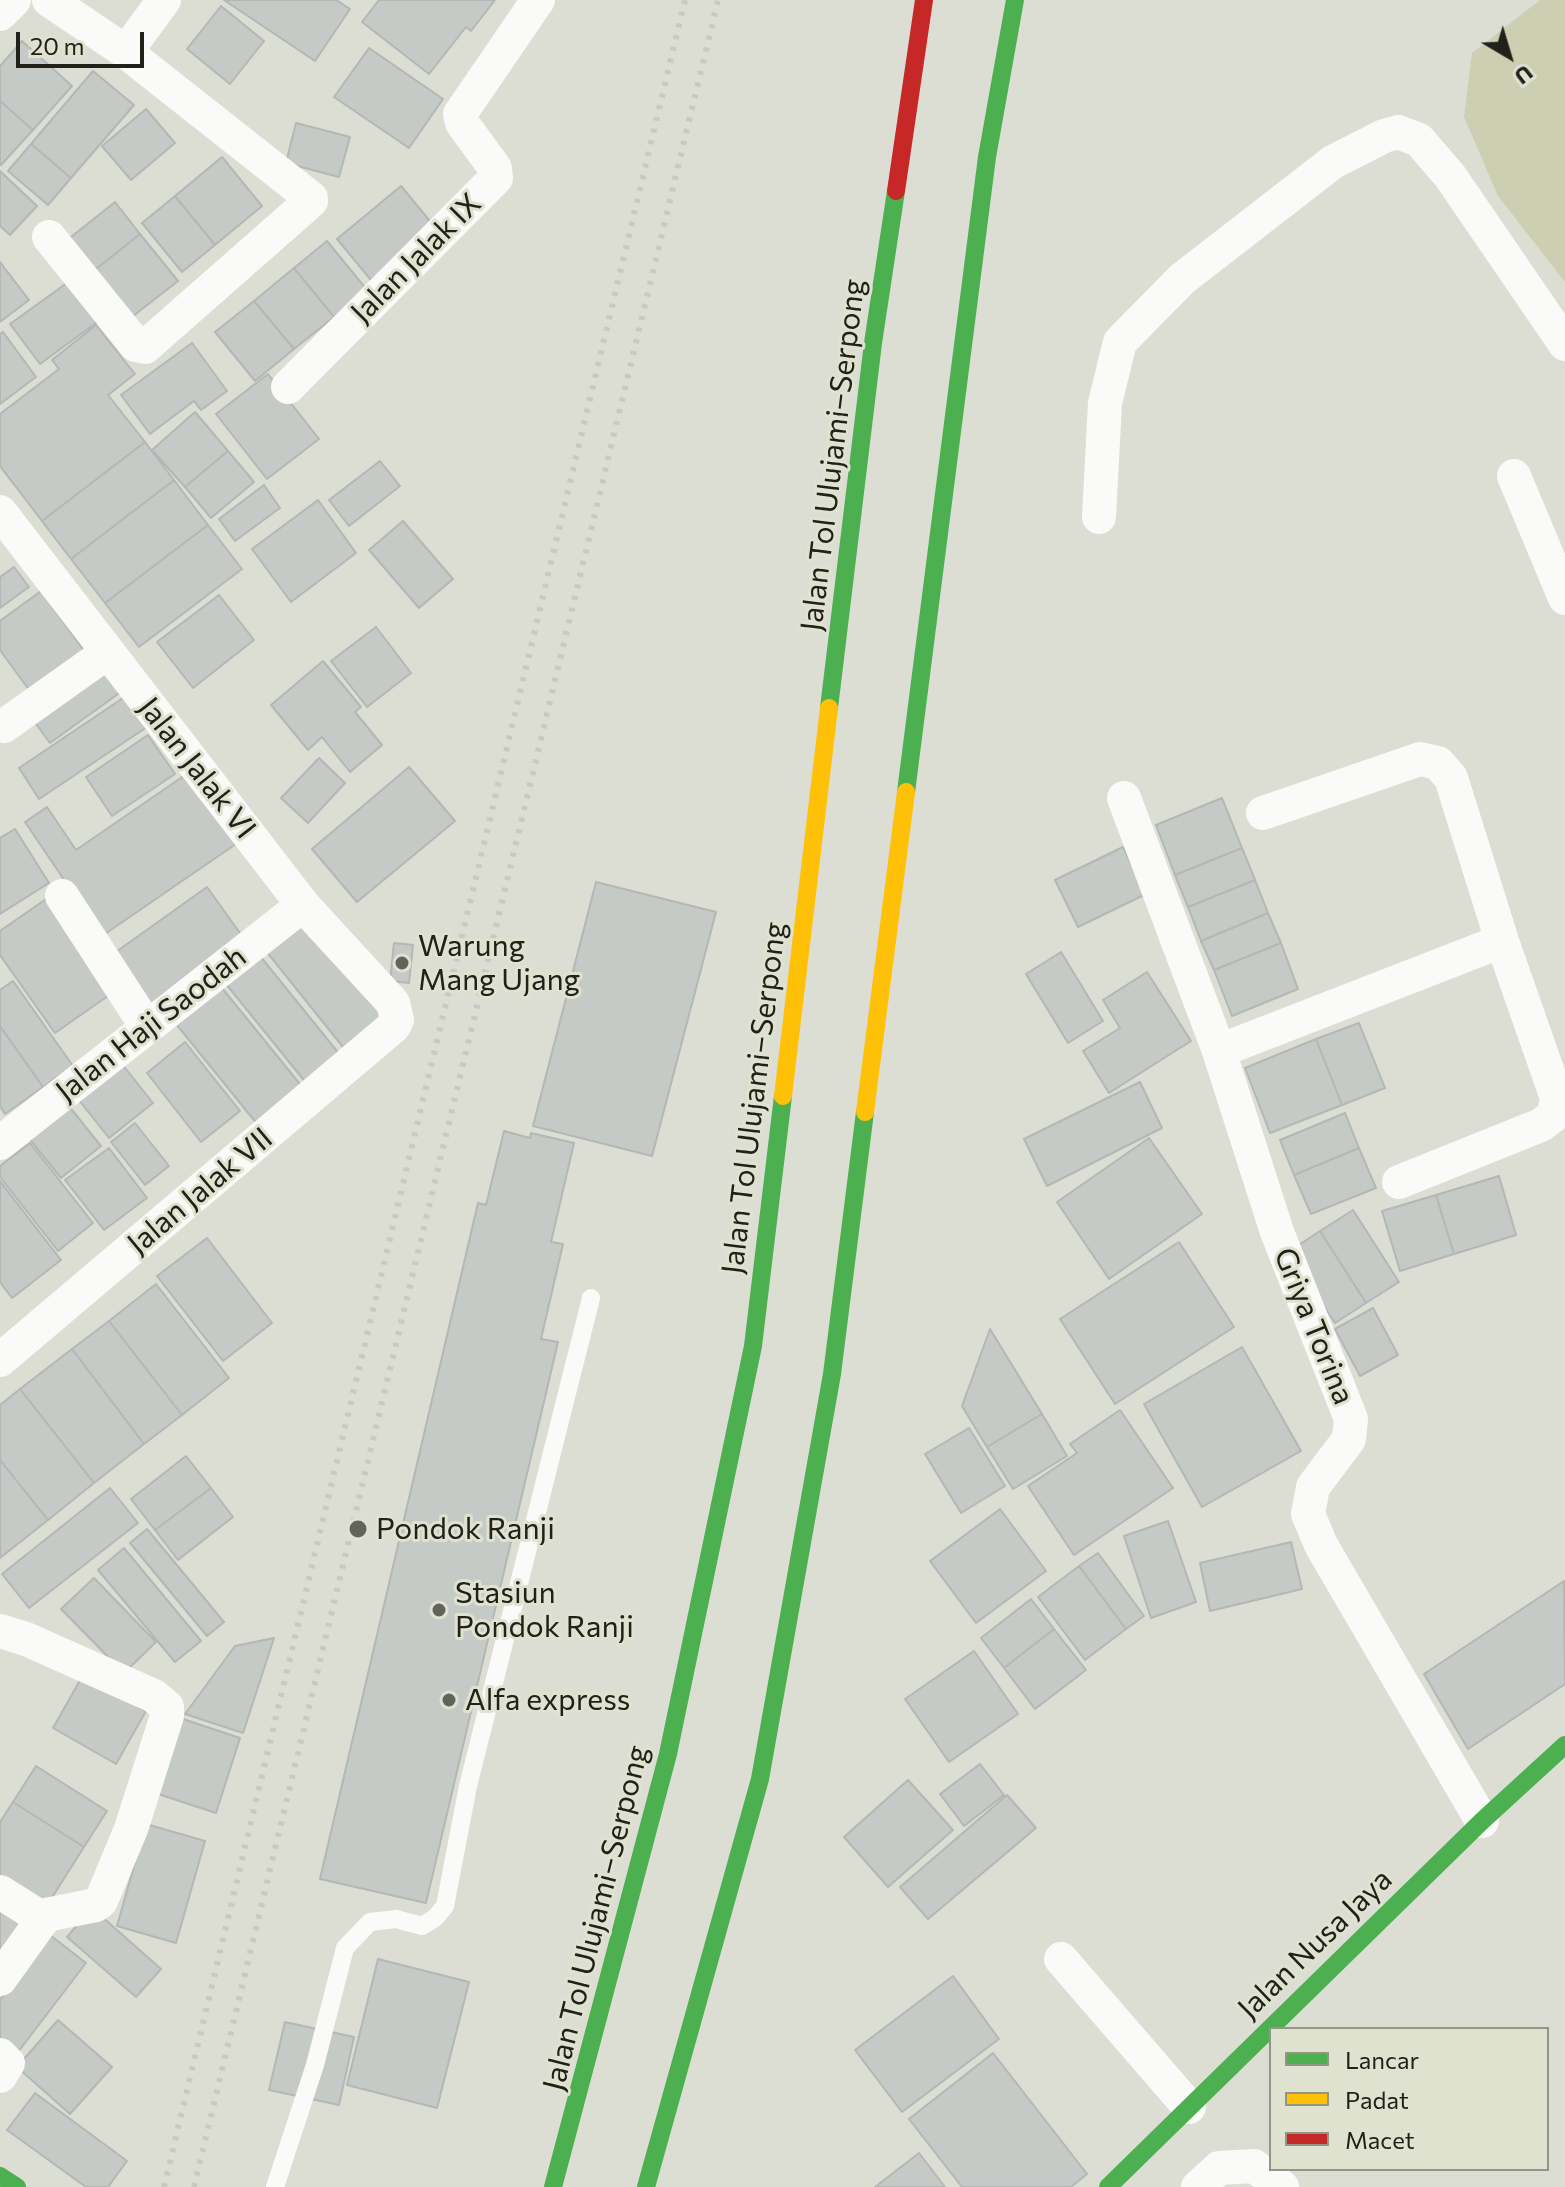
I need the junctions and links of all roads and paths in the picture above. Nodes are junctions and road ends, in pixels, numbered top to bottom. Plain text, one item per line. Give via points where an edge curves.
1 (14, 0) edge
2 (49, 0) edge
3 (164, 0) edge
4 (538, 0) edge
5 (924, 0) edge
6 (1015, 0) edge
7 (0, 14) edge
8 (126, 52) junction
9 (49, 237) dead end
10 (1565, 344) edge
11 (288, 387) dead end
12 (1514, 476) dead end
13 (0, 512) edge
14 (1099, 517) dead end
15 (1565, 598) edge
16 (108, 652) junction
17 (4, 726) dead end
18 (1124, 798) dead end
19 (1263, 813) dead end
20 (62, 896) dead end
21 (303, 905) junction
22 (1502, 941) junction
23 (397, 1020) joint
24 (147, 1027) junction
25 (1219, 1051) junction
26 (5, 1130) edge
27 (1399, 1182) dead end
28 (591, 1298) dead end
29 (0, 1360) edge
30 (0, 1631) edge
31 (1565, 1745) edge
32 (1482, 1821) junction
33 (0, 1892) edge
34 (43, 1919) junction
35 (1061, 1959) dead end
36 (0, 1979) edge
37 (1271, 2027) edge
38 (1269, 2029) edge
39 (0, 2055) edge
40 (0, 2076) edge
41 (1189, 2107) junction
42 (0, 2176) edge
43 (17, 2187) edge
44 (275, 2187) edge
45 (553, 2187) edge
46 (646, 2187) edge
47 (1108, 2187) edge
48 (1198, 2187) edge
49 (1282, 2187) edge

1 - 7 street
2 - 8 street
3 - 8 street
4 - 11 street, Jalan Jalak IX via 460,114 495,168 496,178
5 - 45 main road, Jalan Tol Ulujami–Serpong via 871,359 753,1346 668,1754
6 - 46 main road via 987,157 832,1374 760,1779
8 - 9 street via 308,192 311,201 145,347 136,345
10 - 14 street via 1450,176 1419,140 1398,132 1384,136 1333,162 1182,279 1120,342 1105,403
12 - 15 street
13 - 16 street, Jalan Jalak VI
16 - 17 street
16 - 21 street, Jalan Jalak VI
18 - 25 street, Griya Torina
19 - 22 street via 1420,759 1438,763 1451,778
20 - 24 street
21 - 23 street, Jalan Jalak VI via 393,1003
21 - 24 street, Jalan Haji Saodah
22 - 25 street
22 - 27 street via 1557,1098 1554,1115 1541,1125
23 - 29 street, Jalan Jalak VII
24 - 26 street, Jalan Haji Saodah
25 - 32 street, Griya Torina via 1277,1232 1351,1419 1349,1439 1313,1487 1308,1514
28 - 44 lane via 468,1786 445,1906 422,1926 396,1919 370,1922 345,1948 315,2065
30 - 34 street via 154,1696 167,1707 161,1741 101,1901
31 - 32 main road, Jalan Nusa Jaya
32 - 37 main road, Jalan Nusa Jaya
33 - 34 street
34 - 36 street
35 - 41 street
38 - 41 main road, Jalan Nusa Jaya
39 - 40 street via 8,2063
41 - 47 main road, Jalan Nusa Jaya
42 - 43 main road
48 - 49 street via 1219,2168 1254,2166

